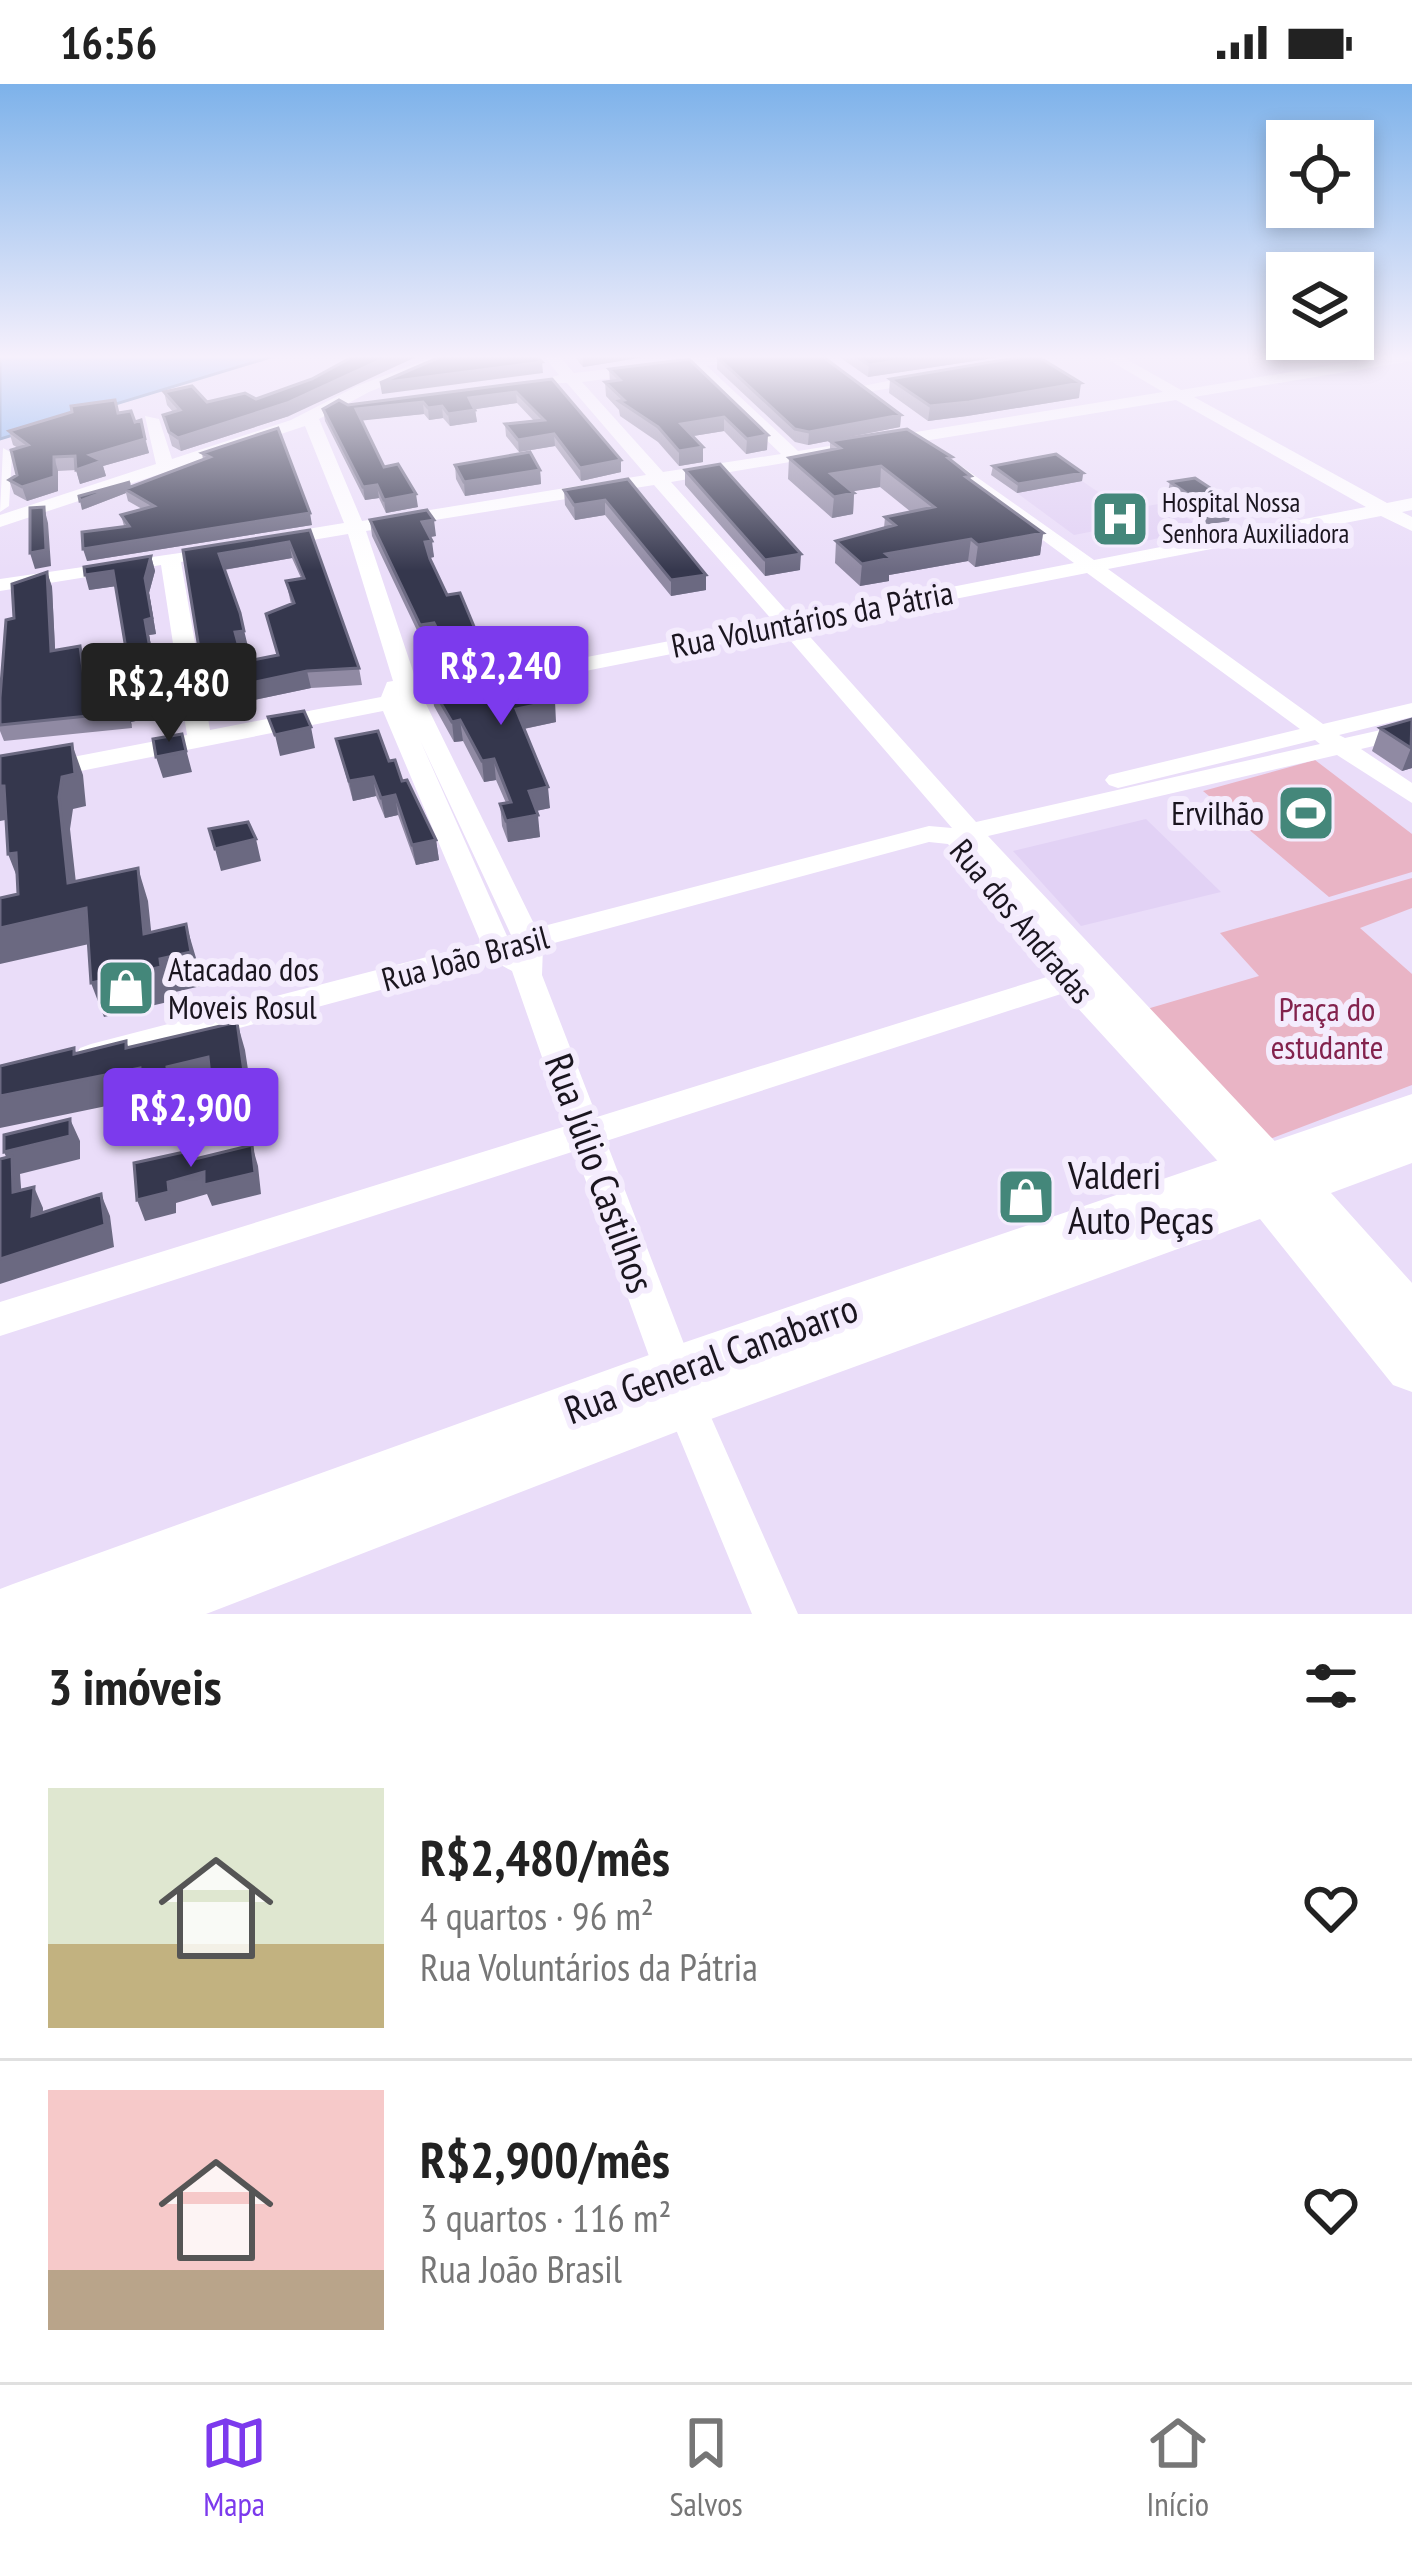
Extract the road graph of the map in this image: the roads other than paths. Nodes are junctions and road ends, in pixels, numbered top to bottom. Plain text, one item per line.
1 (154, 427) edge
2 (281, 427) edge
3 (314, 427) edge
4 (604, 427) edge
5 (765, 427) edge
6 (990, 427) edge
7 (1229, 427) edge
8 (924, 437) junction
9 (3, 453) edge
10 (796, 457) junction
11 (166, 467) junction
12 (648, 478) junction
13 (1412, 495) edge
14 (1367, 505) junction
15 (1412, 505) edge
16 (0, 506) edge
17 (0, 521) edge
18 (1412, 525) edge
19 (347, 529) junction
20 (1412, 535) edge
21 (170, 559) junction
22 (1094, 565) junction
23 (0, 585) edge
24 (772, 620) junction
25 (402, 695) junction
26 (1412, 710) edge
27 (1412, 730) edge
28 (199, 735) junction
29 (1328, 742) junction
30 (0, 768) edge
31 (0, 779) edge
32 (1412, 795) edge
33 (1412, 815) edge
34 (949, 828) junction
35 (518, 955) junction
36 (1083, 976) junction
37 (68, 1062) edge
38 (1412, 1111) edge
39 (584, 1138) junction
40 (1412, 1145) edge
41 (1271, 1178) junction
42 (0, 1319) edge
43 (1407, 1342) edge
44 (680, 1387) junction
45 (220, 1558) junction
46 (13, 1614) edge
47 (127, 1614) edge
48 (775, 1614) edge

1 - 11 street
2 - 11 street
3 - 19 street, Rua Júlio Castilhos
4 - 12 street, Rua dos Andradas
5 - 10 street
6 - 8 street
7 - 14 street
8 - 10 street
8 - 22 street
9 - 16 street
10 - 12 street
11 - 17 street
12 - 19 street
12 - 24 street, Rua dos Andradas
13 - 14 street, Rua Voluntários da Pátria
14 - 15 street, Rua Voluntários da Pátria
14 - 18 street
14 - 20 street
14 - 22 street, Rua Voluntários da Pátria
19 - 21 street
19 - 25 street, Rua Júlio Castilhos
21 - 23 street
21 - 28 street
22 - 24 street, Rua Voluntários da Pátria
22 - 29 street
24 - 25 street, Rua Voluntários da Pátria
24 - 34 street, Rua dos Andradas
25 - 28 street, Rua Voluntários da Pátria
25 - 35 street, Rua Júlio Castilhos
26 - 29 street, Rua João Brasil
27 - 29 street, Rua João Brasil
28 - 30 street, Rua Voluntários da Pátria
28 - 31 street, Rua Voluntários da Pátria
29 - 32 street
29 - 33 street
29 - 34 street, Rua João Brasil
34 - 35 street, Rua João Brasil
34 - 36 street, Rua dos Andradas
35 - 37 street, Rua João Brasil
35 - 39 street, Rua Júlio Castilhos
36 - 39 street
36 - 41 street, Rua dos Andradas
38 - 41 main road, Rua General Canabarro
39 - 42 street
39 - 44 street, Rua Júlio Castilhos
40 - 41 main road, Rua General Canabarro
41 - 43 main road, Rua dos Andradas
41 - 44 main road, Rua General Canabarro
44 - 45 main road, Rua General Canabarro
44 - 48 street, Rua Júlio Castilhos
45 - 46 main road, Rua General Canabarro
45 - 47 main road, Rua General Canabarro

